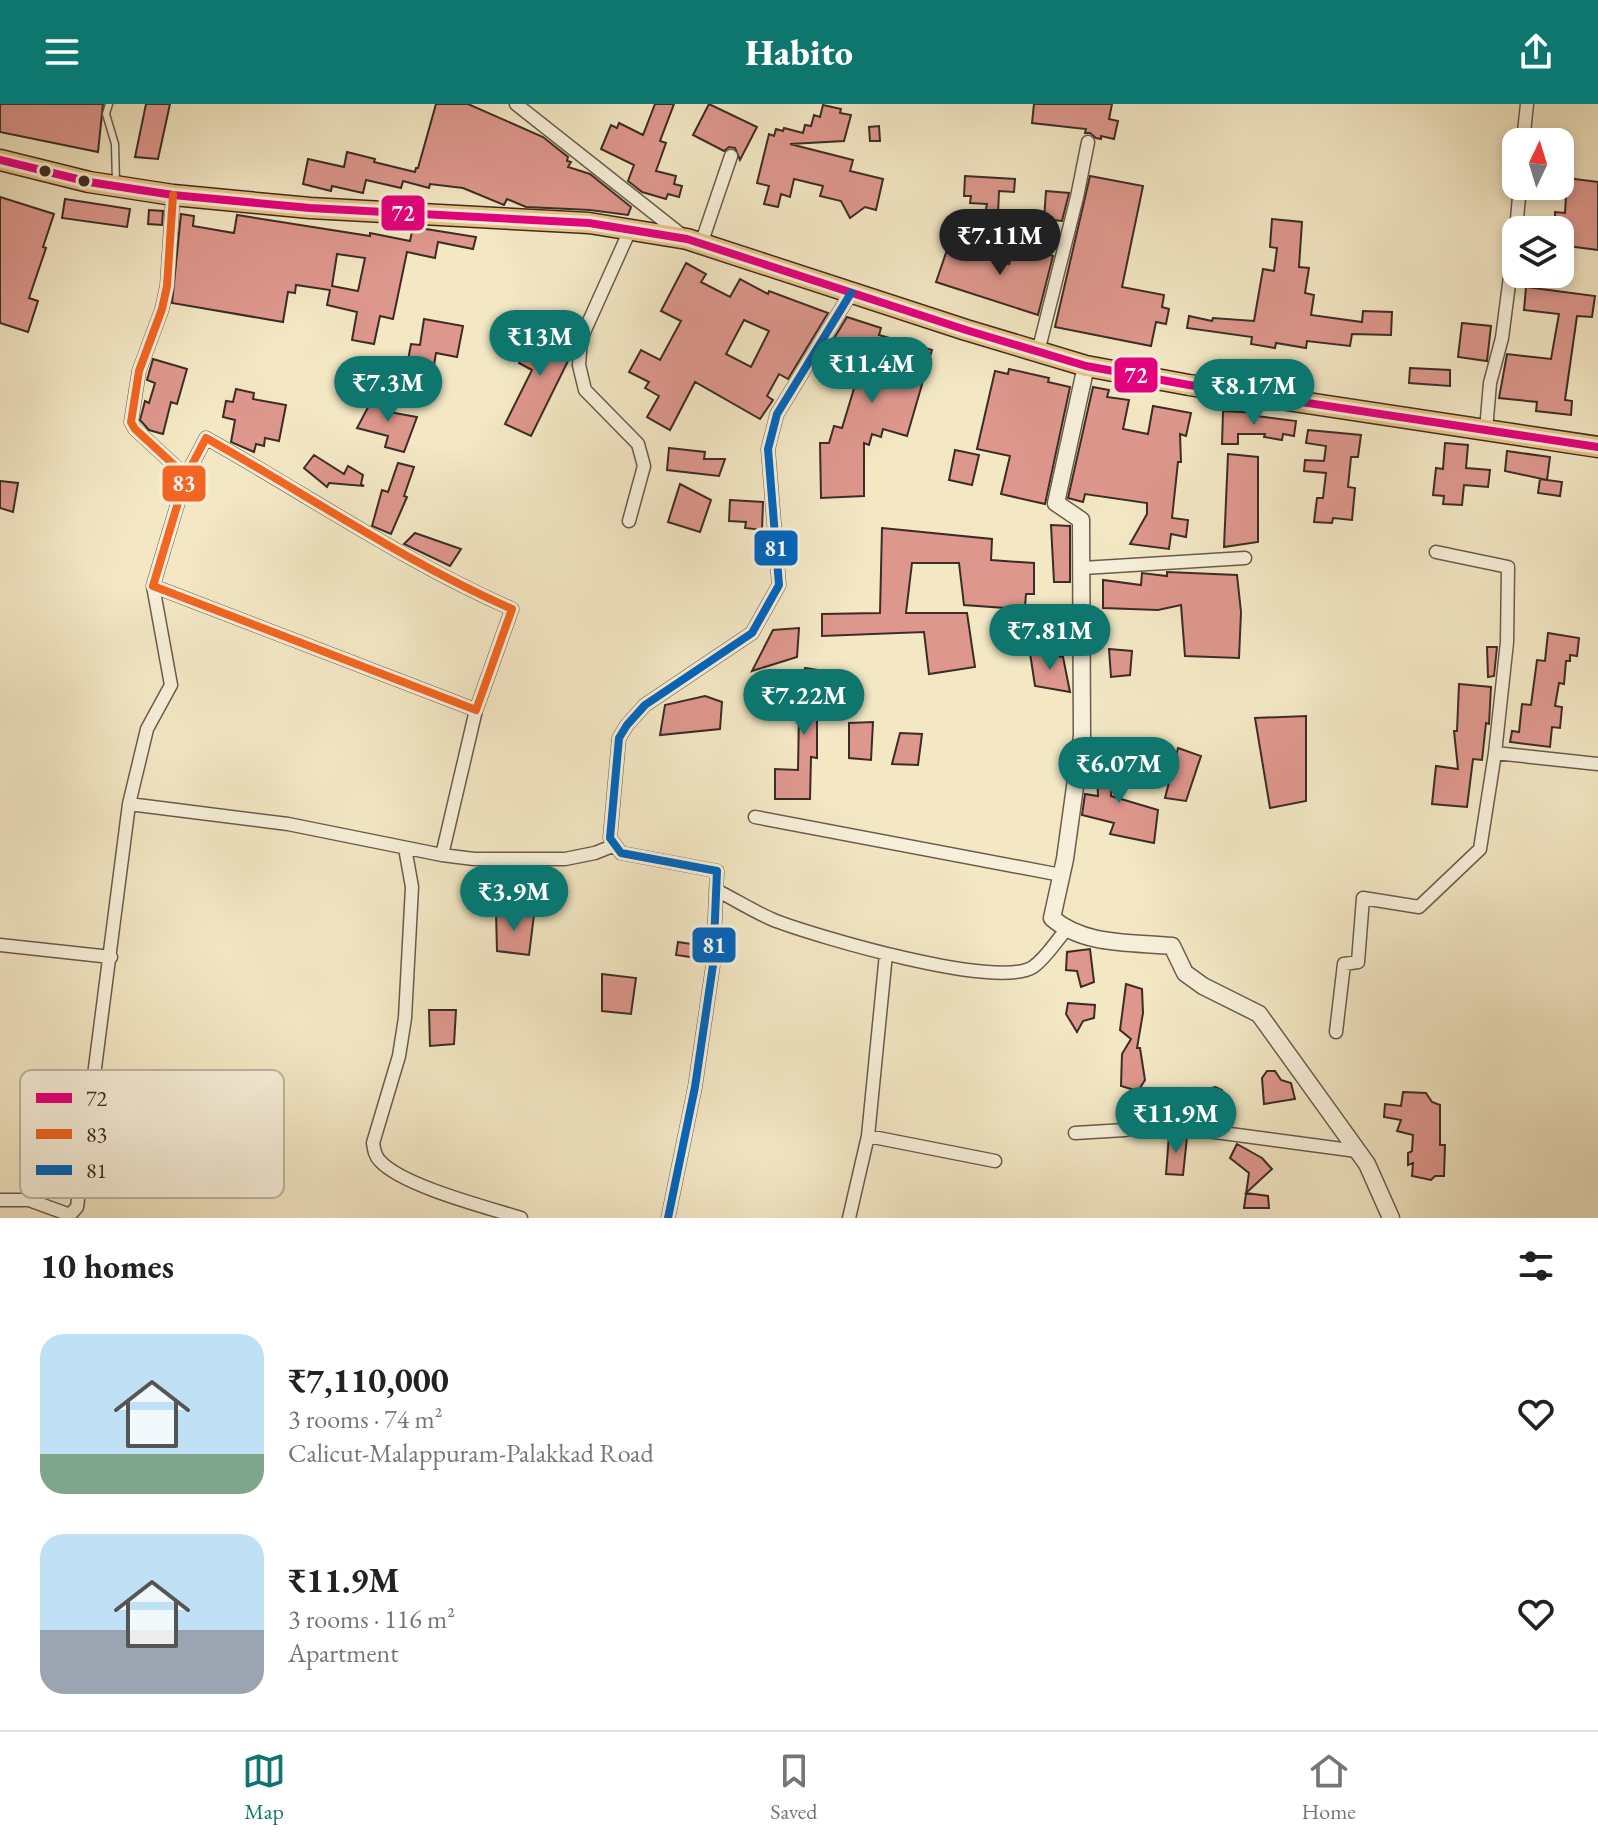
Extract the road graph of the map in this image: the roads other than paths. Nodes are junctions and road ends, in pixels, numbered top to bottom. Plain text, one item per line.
1 (109, 104) edge
2 (516, 104) edge
3 (1527, 104) edge
4 (1524, 128) edge
5 (1088, 142) dead end
6 (731, 156) dead end
7 (0, 160) edge
8 (116, 186) junction
9 (173, 195) junction
10 (630, 230) junction
11 (694, 242) junction
12 (1508, 288) edge
13 (851, 293) junction
14 (1038, 352) junction
15 (1086, 366) junction
16 (1486, 430) junction
17 (1598, 447) edge
18 (186, 476) junction
19 (629, 521) dead end
20 (1436, 552) dead end
21 (1245, 558) dead end
22 (1083, 568) junction
23 (153, 586) junction
24 (476, 710) junction
25 (1495, 753) junction
26 (1598, 764) edge
27 (129, 804) junction
28 (755, 817) dead end
29 (615, 845) junction
30 (405, 848) junction
31 (442, 855) junction
32 (1061, 875) junction
33 (716, 890) junction
34 (1066, 930) junction
35 (0, 945) edge
36 (886, 954) junction
37 (111, 957) junction
38 (1336, 1032) dead end
39 (93, 1070) edge
40 (1075, 1133) dead end
41 (868, 1136) junction
42 (1357, 1151) junction
43 (995, 1161) dead end
44 (0, 1200) edge
45 (76, 1212) edge
46 (519, 1218) edge
47 (668, 1218) edge
48 (849, 1218) edge
49 (1391, 1218) edge

1 - 8 lane
2 - 11 street
3 - 4 street
5 - 14 street
6 - 11 street
7 - 8 highway
8 - 9 highway
9 - 10 highway
9 - 18 street
10 - 11 highway
10 - 19 street
11 - 13 highway
12 - 16 street
13 - 14 highway
13 - 29 street
14 - 15 highway
15 - 16 highway
15 - 22 street
16 - 17 highway
18 - 23 street
18 - 24 street
20 - 25 street
21 - 22 street
22 - 32 street
23 - 24 street
23 - 27 street
24 - 31 street
25 - 26 street
25 - 38 street
27 - 30 street
27 - 37 street
28 - 32 street
29 - 31 street
29 - 33 street
30 - 31 street
30 - 46 street
32 - 34 street
33 - 36 street
33 - 47 street
34 - 36 street
34 - 42 street
35 - 37 street
36 - 41 street
37 - 39 street
40 - 42 street
41 - 43 street
41 - 48 street
42 - 49 street
44 - 45 street

